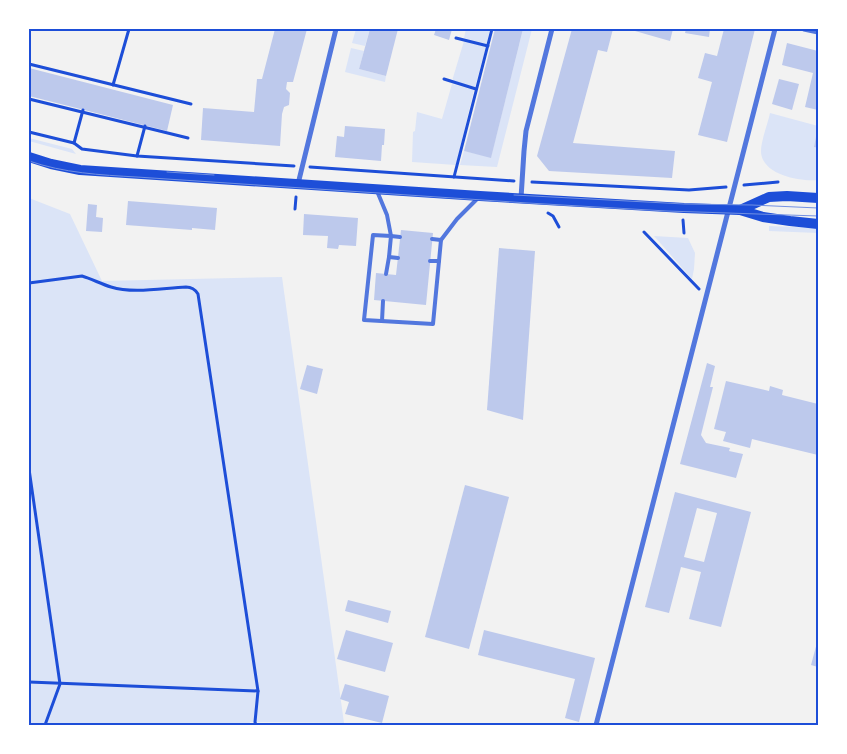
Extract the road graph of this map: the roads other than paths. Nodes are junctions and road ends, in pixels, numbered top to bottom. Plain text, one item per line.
1 (336, 29) edge
2 (552, 29) edge
3 (776, 29) edge
4 (804, 29) edge
5 (818, 32) edge
6 (29, 157) edge
7 (298, 184) junction
8 (376, 189) junction
9 (480, 196) junction
10 (521, 198) junction
11 (818, 198) edge
12 (734, 209) junction
13 (818, 224) edge
14 (390, 236) junction
15 (400, 237) dead end
16 (432, 239) dead end
17 (441, 240) junction
18 (389, 257) junction
19 (398, 258) dead end
20 (430, 261) dead end
21 (439, 262) junction
22 (386, 274) dead end
23 (383, 301) dead end
24 (382, 321) junction
25 (596, 725) edge

1 - 7 street
2 - 10 street
3 - 12 street
4 - 5 street
6 - 7 main road
7 - 8 main road
8 - 9 main road
8 - 14 lane
9 - 10 main road
9 - 17 lane
10 - 12 main road
11 - 12 main road
12 - 13 main road
12 - 25 street
14 - 15 lane
14 - 18 lane
14 - 24 lane
16 - 17 lane
17 - 21 lane
18 - 19 lane
18 - 22 lane
20 - 21 lane
21 - 24 lane
23 - 24 lane

